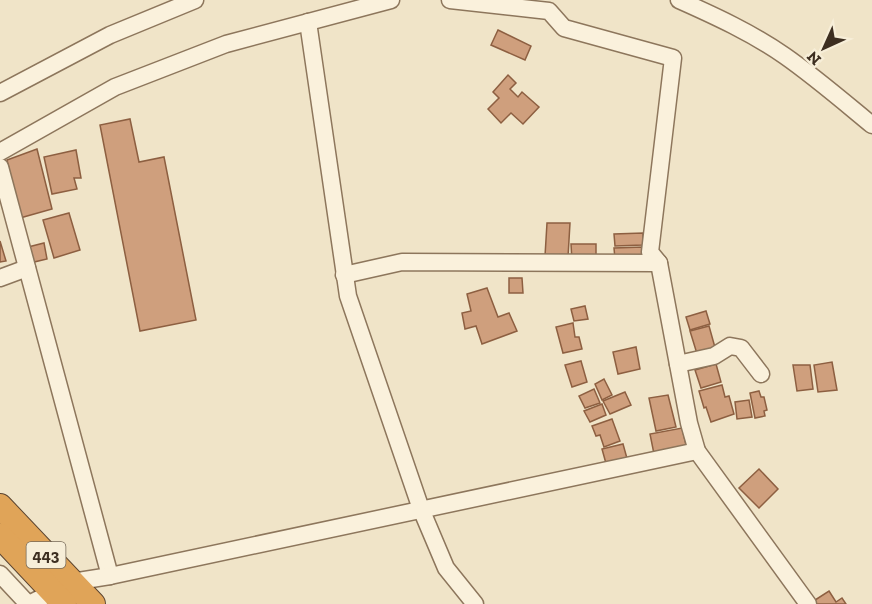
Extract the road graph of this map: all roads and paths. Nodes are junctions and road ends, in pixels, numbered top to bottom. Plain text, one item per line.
1 (195, 0) edge
2 (391, 0) edge
3 (450, 0) edge
4 (679, 0) edge
5 (308, 22) junction
6 (4, 92) edge
7 (872, 125) edge
8 (0, 152) edge
9 (0, 167) edge
10 (659, 263) junction
11 (27, 268) junction
12 (344, 275) junction
13 (0, 278) edge
14 (678, 364) junction
15 (761, 374) dead end
16 (698, 451) junction
17 (0, 506) edge
18 (421, 509) junction
19 (0, 536) edge
20 (0, 574) edge
21 (110, 576) junction
22 (63, 592) edge
23 (29, 604) edge
24 (93, 604) edge
25 (475, 604) edge
26 (808, 604) edge

1 - 6 street
2 - 5 street
3 - 10 street
4 - 7 street
5 - 8 street
5 - 12 street
9 - 11 street
10 - 12 street
10 - 14 street
11 - 13 street
11 - 21 street
12 - 18 street
14 - 15 street
14 - 16 street
16 - 18 street
16 - 26 street
17 - 22 highway, 443
18 - 21 street
18 - 25 street
19 - 22 highway, 443
20 - 23 street
21 - 22 street
22 - 23 street
22 - 24 highway, 443

